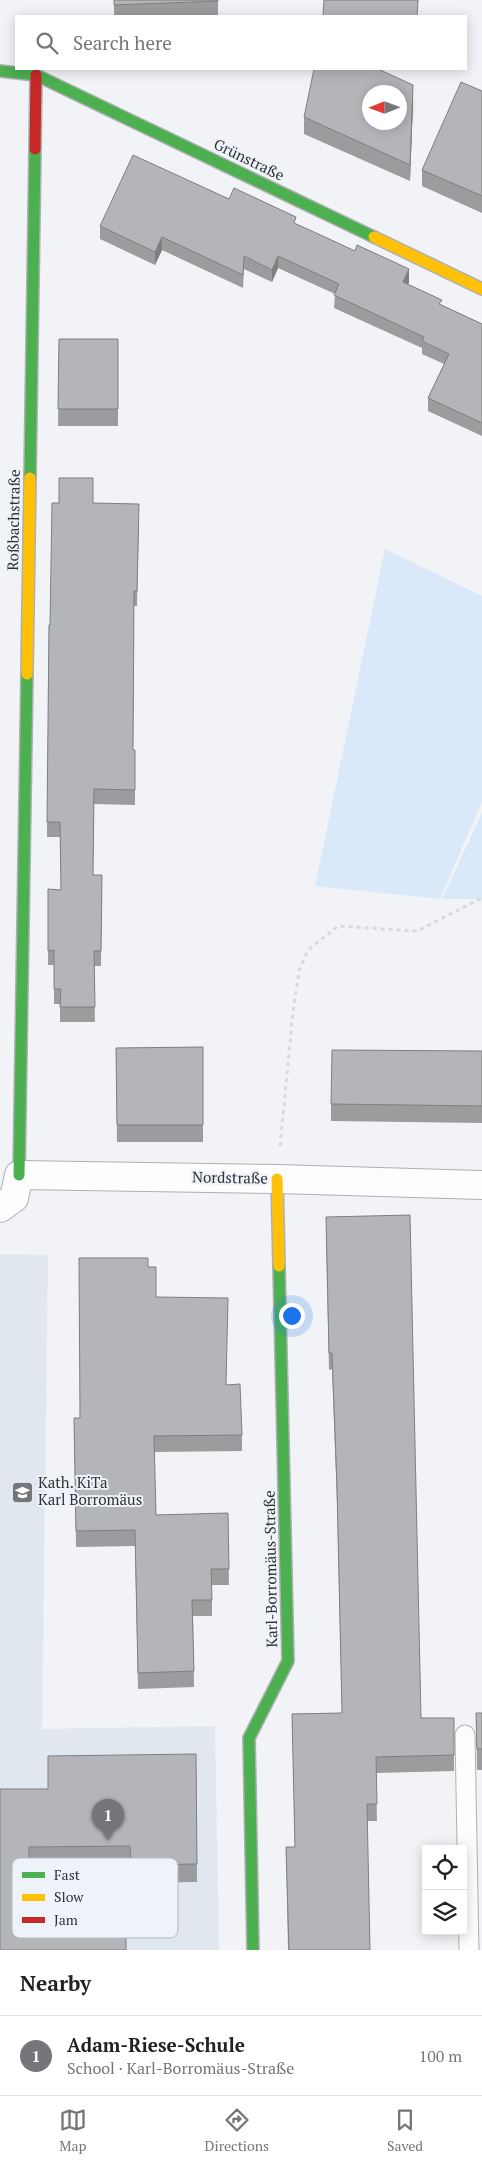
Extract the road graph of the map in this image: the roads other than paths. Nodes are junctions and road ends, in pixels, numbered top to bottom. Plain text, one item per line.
1 (0, 71) edge
2 (36, 75) junction
3 (482, 289) edge
4 (19, 1175) junction
5 (277, 1179) junction
6 (482, 1185) edge
7 (0, 1208) edge
8 (465, 1735) dead end
9 (253, 1950) edge
10 (469, 1950) edge

1 - 2 street, Grünstraße
2 - 3 street, Grünstraße
2 - 4 street, Roßbachstraße
4 - 5 street, Nordstraße
4 - 7 street
5 - 6 street, Nordstraße
5 - 9 street, Karl-Borromäus-Straße
8 - 10 lane

